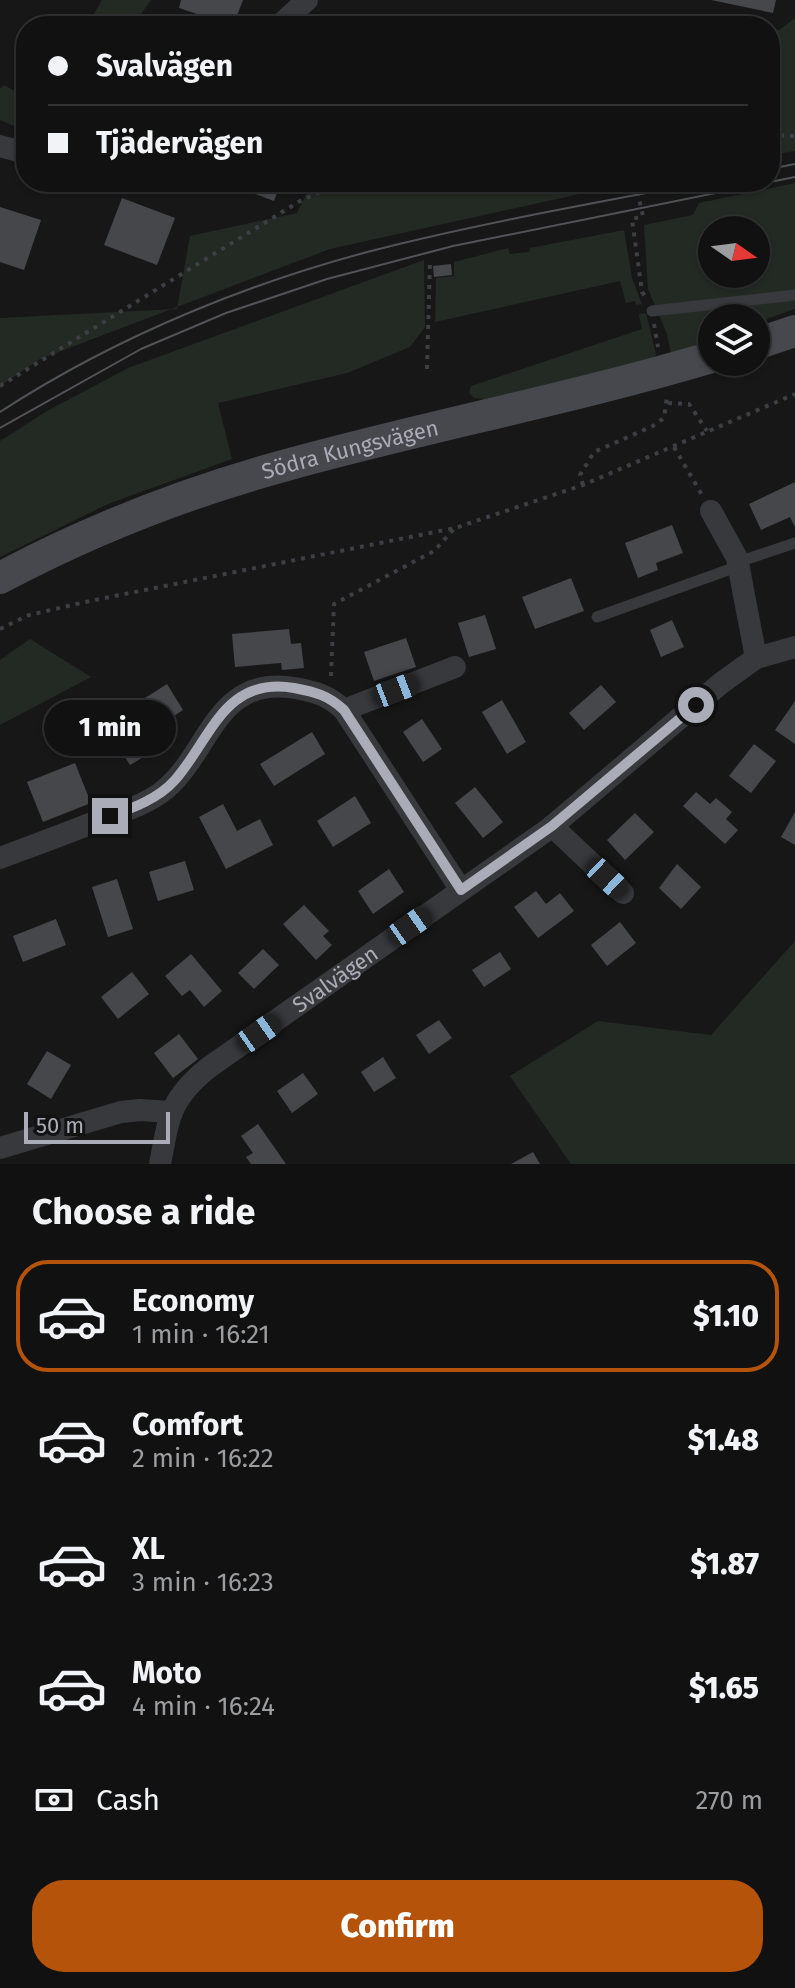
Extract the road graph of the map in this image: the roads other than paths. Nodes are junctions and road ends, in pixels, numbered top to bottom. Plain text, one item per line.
1 (307, 0) edge
2 (290, 16) edge
3 (795, 295) edge
4 (652, 311) road end
5 (795, 331) edge
6 (770, 339) edge
7 (698, 361) edge
8 (711, 511) road end
9 (795, 543) edge
10 (738, 564) junction
11 (0, 578) edge
12 (597, 617) dead end
13 (795, 647) edge
14 (756, 658) junction
15 (455, 667) dead end
16 (337, 704) junction
17 (552, 826) junction
18 (0, 858) edge
19 (461, 890) junction
20 (623, 893) dead end
21 (170, 1112) junction
22 (0, 1148) edge
23 (160, 1164) edge

1 - 2 street
3 - 4 lane
5 - 6 main road
7 - 11 main road, Södra Kungsvägen
8 - 10 street
9 - 10 lane
10 - 12 lane
10 - 14 street
13 - 14 street
14 - 17 street, Svalvägen
15 - 16 street
16 - 18 street
16 - 19 street
17 - 19 street, Svalvägen
17 - 20 street
19 - 21 street, Svalvägen
21 - 22 street
21 - 23 street, Svalvägen

